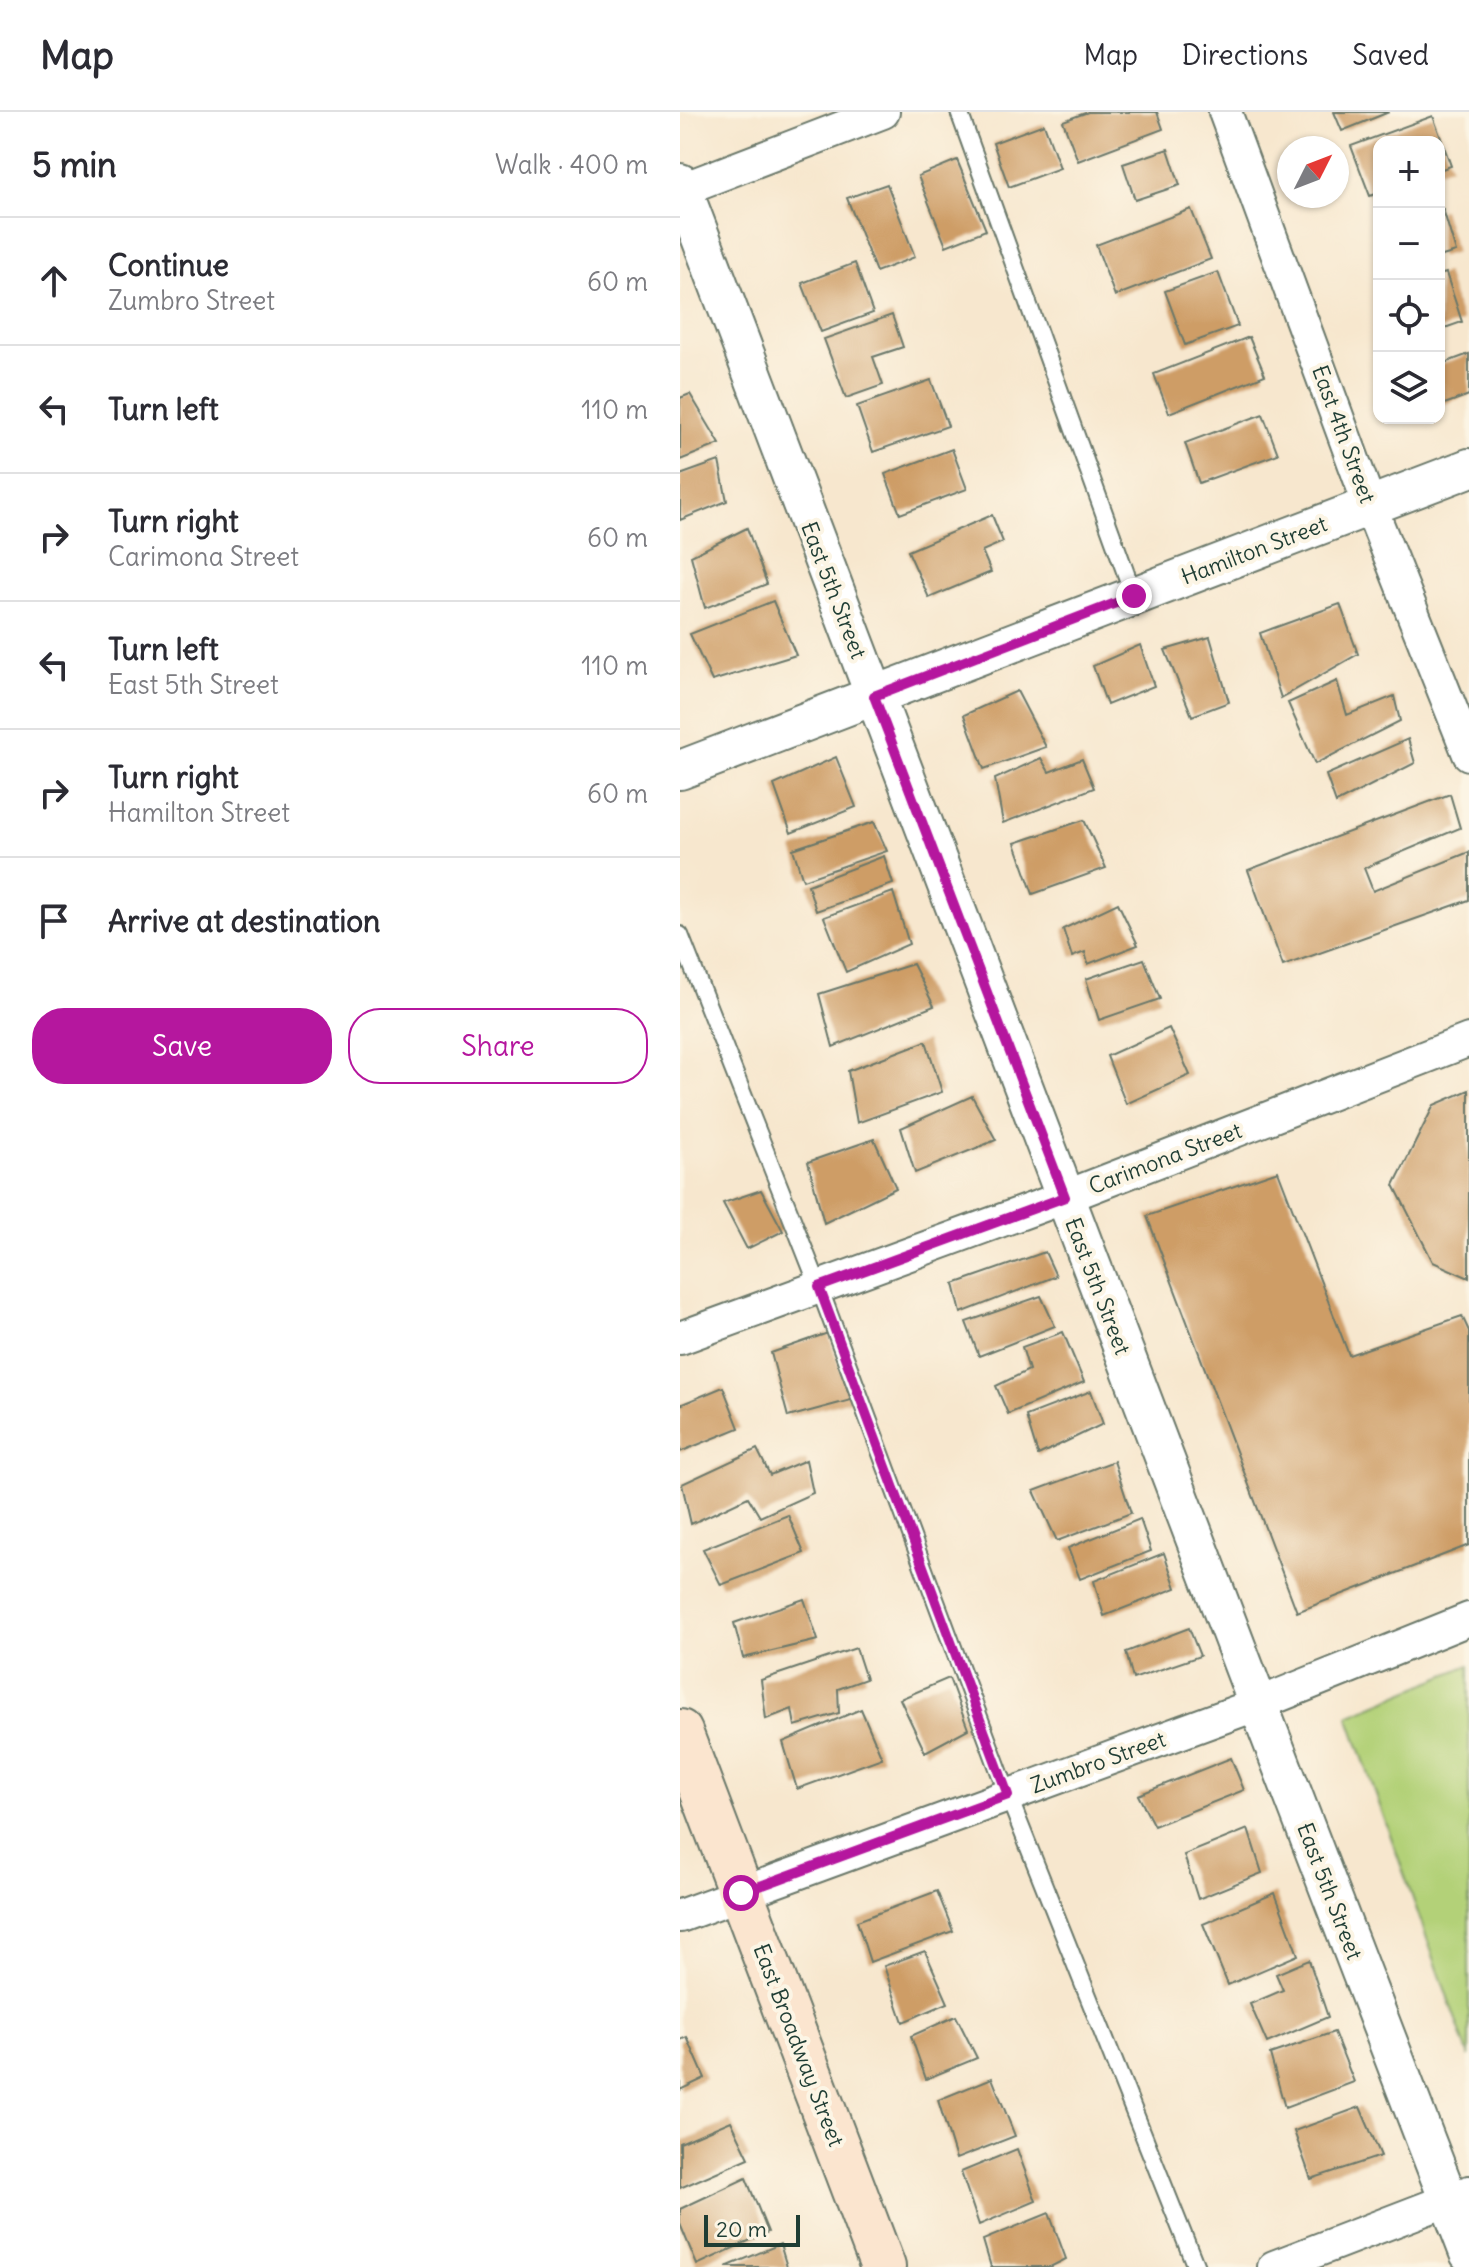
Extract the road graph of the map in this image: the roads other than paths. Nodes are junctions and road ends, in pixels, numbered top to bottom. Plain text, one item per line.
1 (883, 112) edge
2 (959, 112) edge
3 (1225, 112) edge
4 (681, 187) edge
5 (1469, 468) edge
6 (1370, 506) junction
7 (1134, 596) junction
8 (874, 696) junction
9 (1469, 754) edge
10 (680, 770) edge
11 (680, 935) edge
12 (1469, 1040) edge
13 (1065, 1197) junction
14 (819, 1287) junction
15 (680, 1338) edge
16 (1469, 1619) edge
17 (1258, 1704) junction
18 (680, 1732) edge
19 (1008, 1795) junction
20 (741, 1893) junction
21 (680, 1916) edge
22 (1459, 2196) edge
23 (1469, 2253) edge
24 (883, 2267) edge
25 (1196, 2267) edge
26 (1274, 2267) edge

1 - 4 street
2 - 7 lane
3 - 6 street, East 4th Street
4 - 8 street, East 5th Street
5 - 6 street, Hamilton Street
6 - 7 street, Hamilton Street
6 - 9 street, East 4th Street
7 - 8 street, Hamilton Street
8 - 10 street, Hamilton Street
8 - 13 street, East 5th Street
11 - 14 lane
12 - 13 street, Carimona Street
13 - 14 street, Carimona Street
13 - 17 street, East 5th Street
14 - 15 street, Carimona Street
14 - 19 lane
16 - 17 street, Zumbro Street
17 - 19 street, Zumbro Street
17 - 22 street, East 5th Street
18 - 20 main road, East Broadway Street
19 - 20 street, Zumbro Street
19 - 25 lane
20 - 21 street, Zumbro Street
20 - 24 main road, East Broadway Street
22 - 23 street, East 5th Street
22 - 26 street

